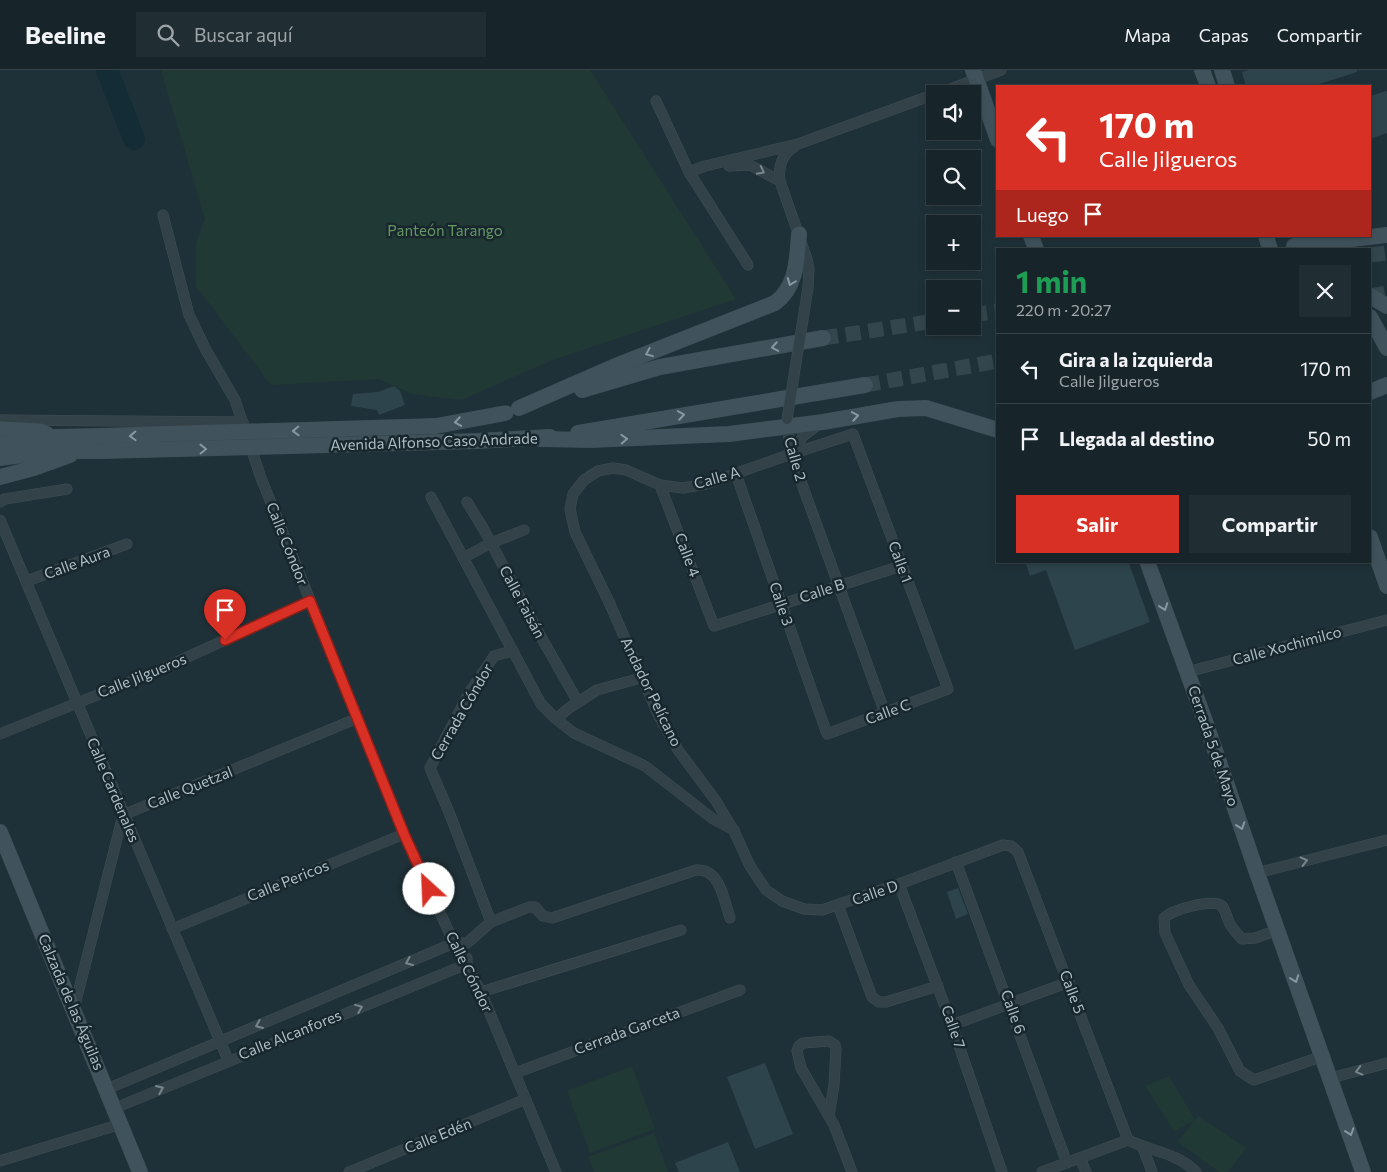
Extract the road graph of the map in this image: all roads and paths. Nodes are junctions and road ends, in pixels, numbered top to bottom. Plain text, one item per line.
1 (1001, 70) edge
2 (1202, 70) edge
3 (1222, 70) edge
4 (975, 75) edge
5 (954, 85) edge
6 (1208, 85) edge
7 (1227, 85) edge
8 (926, 98) edge
9 (656, 101) dead end
10 (996, 134) edge
11 (798, 144) junction
12 (705, 166) junction
13 (689, 172) junction
14 (780, 181) junction
15 (164, 214) dead end
16 (799, 234) junction
17 (1375, 240) edge
18 (1291, 244) edge
19 (748, 265) dead end
20 (1371, 297) edge
21 (1387, 306) edge
22 (1371, 319) edge
23 (823, 338) tunnel mouth
24 (1387, 348) edge
25 (1387, 385) edge
26 (865, 386) tunnel mouth
27 (1371, 392) edge
28 (512, 411) junction
29 (0, 420) edge
30 (242, 422) junction
31 (787, 422) junction
32 (823, 422) junction
33 (0, 429) edge
34 (996, 429) edge
35 (853, 434) joint
36 (54, 437) junction
37 (540, 439) junction
38 (101, 444) junction
39 (0, 445) edge
40 (81, 452) junction
41 (791, 454) junction
42 (0, 458) edge
43 (736, 474) junction
44 (0, 476) edge
45 (660, 485) junction
46 (66, 490) dead end
47 (431, 497) dead end
48 (0, 502) edge
49 (467, 502) dead end
50 (570, 509) joint
51 (0, 520) edge
52 (524, 530) dead end
53 (1371, 540) edge
54 (491, 543) junction
55 (128, 544) dead end
56 (463, 558) junction
57 (1148, 563) edge
58 (901, 566) junction
59 (27, 581) junction
60 (840, 585) junction
61 (1387, 586) edge
62 (310, 601) junction
63 (781, 604) junction
64 (1387, 620) edge
65 (714, 626) joint
66 (512, 651) junction
67 (1187, 672) junction
68 (641, 678) junction
69 (948, 689) joint
70 (76, 702) junction
71 (578, 702) junction
72 (885, 713) junction
73 (358, 718) junction
74 (556, 719) junction
75 (0, 734) edge
76 (828, 734) joint
77 (124, 815) junction
78 (734, 831) junction
79 (0, 832) edge
80 (404, 834) junction
81 (1387, 840) edge
82 (1011, 846) joint
83 (956, 862) junction
84 (750, 866) joint
85 (1257, 873) junction
86 (899, 884) junction
87 (838, 905) junction
88 (730, 918) dead end
89 (491, 922) junction
90 (172, 929) junction
91 (680, 930) dead end
92 (1278, 930) junction
93 (454, 943) junction
94 (467, 943) junction
95 (466, 964) junction
96 (1069, 982) junction
97 (938, 986) junction
98 (740, 990) dead end
99 (481, 992) junction
100 (1010, 1004) junction
101 (74, 1009) junction
102 (952, 1025) junction
103 (220, 1041) junction
104 (1323, 1056) junction
105 (228, 1060) junction
106 (1387, 1063) edge
107 (515, 1073) junction
108 (1331, 1078) junction
109 (107, 1089) junction
110 (526, 1099) junction
111 (114, 1108) junction
112 (829, 1115) junction
113 (121, 1124) junction
114 (1128, 1140) junction
115 (1144, 1148) junction
116 (1080, 1158) junction
117 (0, 1161) edge
118 (1067, 1163) junction
119 (140, 1172) edge
120 (349, 1172) edge
121 (556, 1172) edge
122 (852, 1172) edge
123 (1002, 1172) edge
124 (1042, 1172) edge
125 (1086, 1172) edge
126 (1152, 1172) edge
127 (1196, 1172) edge
128 (1364, 1172) edge

1 - 4 street
2 - 6 main road
3 - 7 main road
4 - 5 street
4 - 10 main road
8 - 11 street
9 - 13 street
11 - 12 street
11 - 14 street, Calle 2
12 - 13 street
12 -> 14 street
13 - 19 street
14 - 16 street, Calle 2
15 - 30 street, Calle Cóndor
16 -> 28 main road
16 - 31 street, Calle 2, bridge
17 - 18 main road
20 - 21 main road
22 - 24 main road
23 -> 28 main road, Avenida Alfonso Caso Andrade
25 - 27 main road
37 -> 26 main road, Avenida Alfonso Caso Andrade
28 -> 38 main road, Avenida Alfonso Caso Andrade, bridge
29 - 30 street
30 - 62 street, Calle Cóndor
31 - 32 main road
37 -> 31 main road
31 - 41 street, Calle 2
32 -> 34 main road
32 - 41 street
33 - 36 main road
35 - 41 street, Calle A
35 - 58 street, Calle 1
36 - 38 main road, Avenida Alfonso Caso Andrade
36 - 39 main road, Avenida Alfonso Caso Andrade
38 -> 37 main road, Avenida Alfonso Caso Andrade, bridge
38 - 40 main road, Avenida Alfonso Caso Andrade
40 - 42 main road, Avenida Alfonso Caso Andrade
40 - 44 main road
41 - 43 street, Calle A
41 - 60 street, Calle 2
43 - 45 street, Calle A
43 - 63 street, Calle 3
45 - 50 street, Calle A
45 - 65 street, Calle 4
46 - 48 street
47 - 56 street
49 - 54 street, Calle Faisán
50 - 68 street, Andador Pelícano
51 - 59 street, Calle Cardenales
52 - 54 street
53 - 61 main road
54 - 56 street
54 - 71 street, Calle Faisán
55 - 59 street, Calle Aura
56 - 66 street
57 -> 67 main road, Cerrada 5 de Mayo
58 - 60 street, Calle B
58 - 69 street, Calle 1
59 - 70 street, Calle Cardenales
60 - 63 street, Calle B
60 - 72 street, Calle 2
62 - 70 street, Calle Jilgueros
62 - 73 street, Calle Cóndor
63 - 65 street, Calle B
63 - 76 street, Calle 3
64 - 67 street, Calle Xochimilco
66 - 74 street
66 - 89 street, Cerrada Cóndor
67 -> 85 main road, Cerrada 5 de Mayo
68 - 71 street
68 - 78 street, Andador Pelícano
69 - 72 street, Calle C
70 - 75 street, Calle Jilgueros
70 - 77 street, Calle Cardenales
71 - 74 street
72 - 76 street, Calle C
73 - 77 street, Calle Quetzal
73 - 80 street, Calle Cóndor
74 - 78 street
77 - 90 street, Calle Cardenales
77 - 101 street
78 - 84 street, Andador Pelícano
79 - 101 main road, Calzada de las Águilas
80 - 90 street, Calle Pericos
80 - 93 street, Calle Cóndor
85 -> 81 street
82 - 83 street, Calle D
82 - 96 street, Calle 5
83 - 86 street, Calle D
83 - 100 street, Calle 6
84 - 87 street, Calle D
85 - 92 main road, Cerrada 5 de Mayo
86 - 87 street, Calle D
86 - 97 street, Calle 7
87 - 97 street
88 - 89 street
89 - 94 street
90 - 103 street, Calle Cardenales
91 - 99 street
92 -> 104 main road, Cerrada 5 de Mayo
92 - 104 street
93 - 94 street
93 - 95 street, Calle Cóndor
93 -> 103 street, Calle Alcanfores
94 - 95 street
95 - 99 street, Calle Cóndor
105 -> 95 street, Calle Alcanfores
96 - 100 street
96 - 114 street, Calle 5
97 - 102 street, Calle 7
98 - 107 street, Cerrada Garceta
99 - 107 street, Calle Cóndor
100 - 102 street
100 - 118 street, Calle 6
101 - 109 main road, Calzada de las Águilas
102 - 123 street, Calle 7
103 - 105 street, Calle Cardenales
103 - 109 street, Calle Alcanfores
104 - 108 main road, Cerrada 5 de Mayo
111 -> 105 street, Calle Alcanfores
106 -> 108 street
107 - 110 street, Calle Cóndor
108 -> 128 main road, Cerrada 5 de Mayo
109 - 111 main road, Calzada de las Águilas
110 - 120 street, Calle Edén
110 - 121 street, Calle Cóndor
111 - 113 main road, Calzada de las Águilas
112 - 112 street
112 - 122 street
113 - 117 street
113 - 119 main road, Calzada de las Águilas
114 - 115 street
114 - 116 street
115 - 126 street
115 - 127 street
116 - 118 street
116 - 125 street
118 - 124 street

